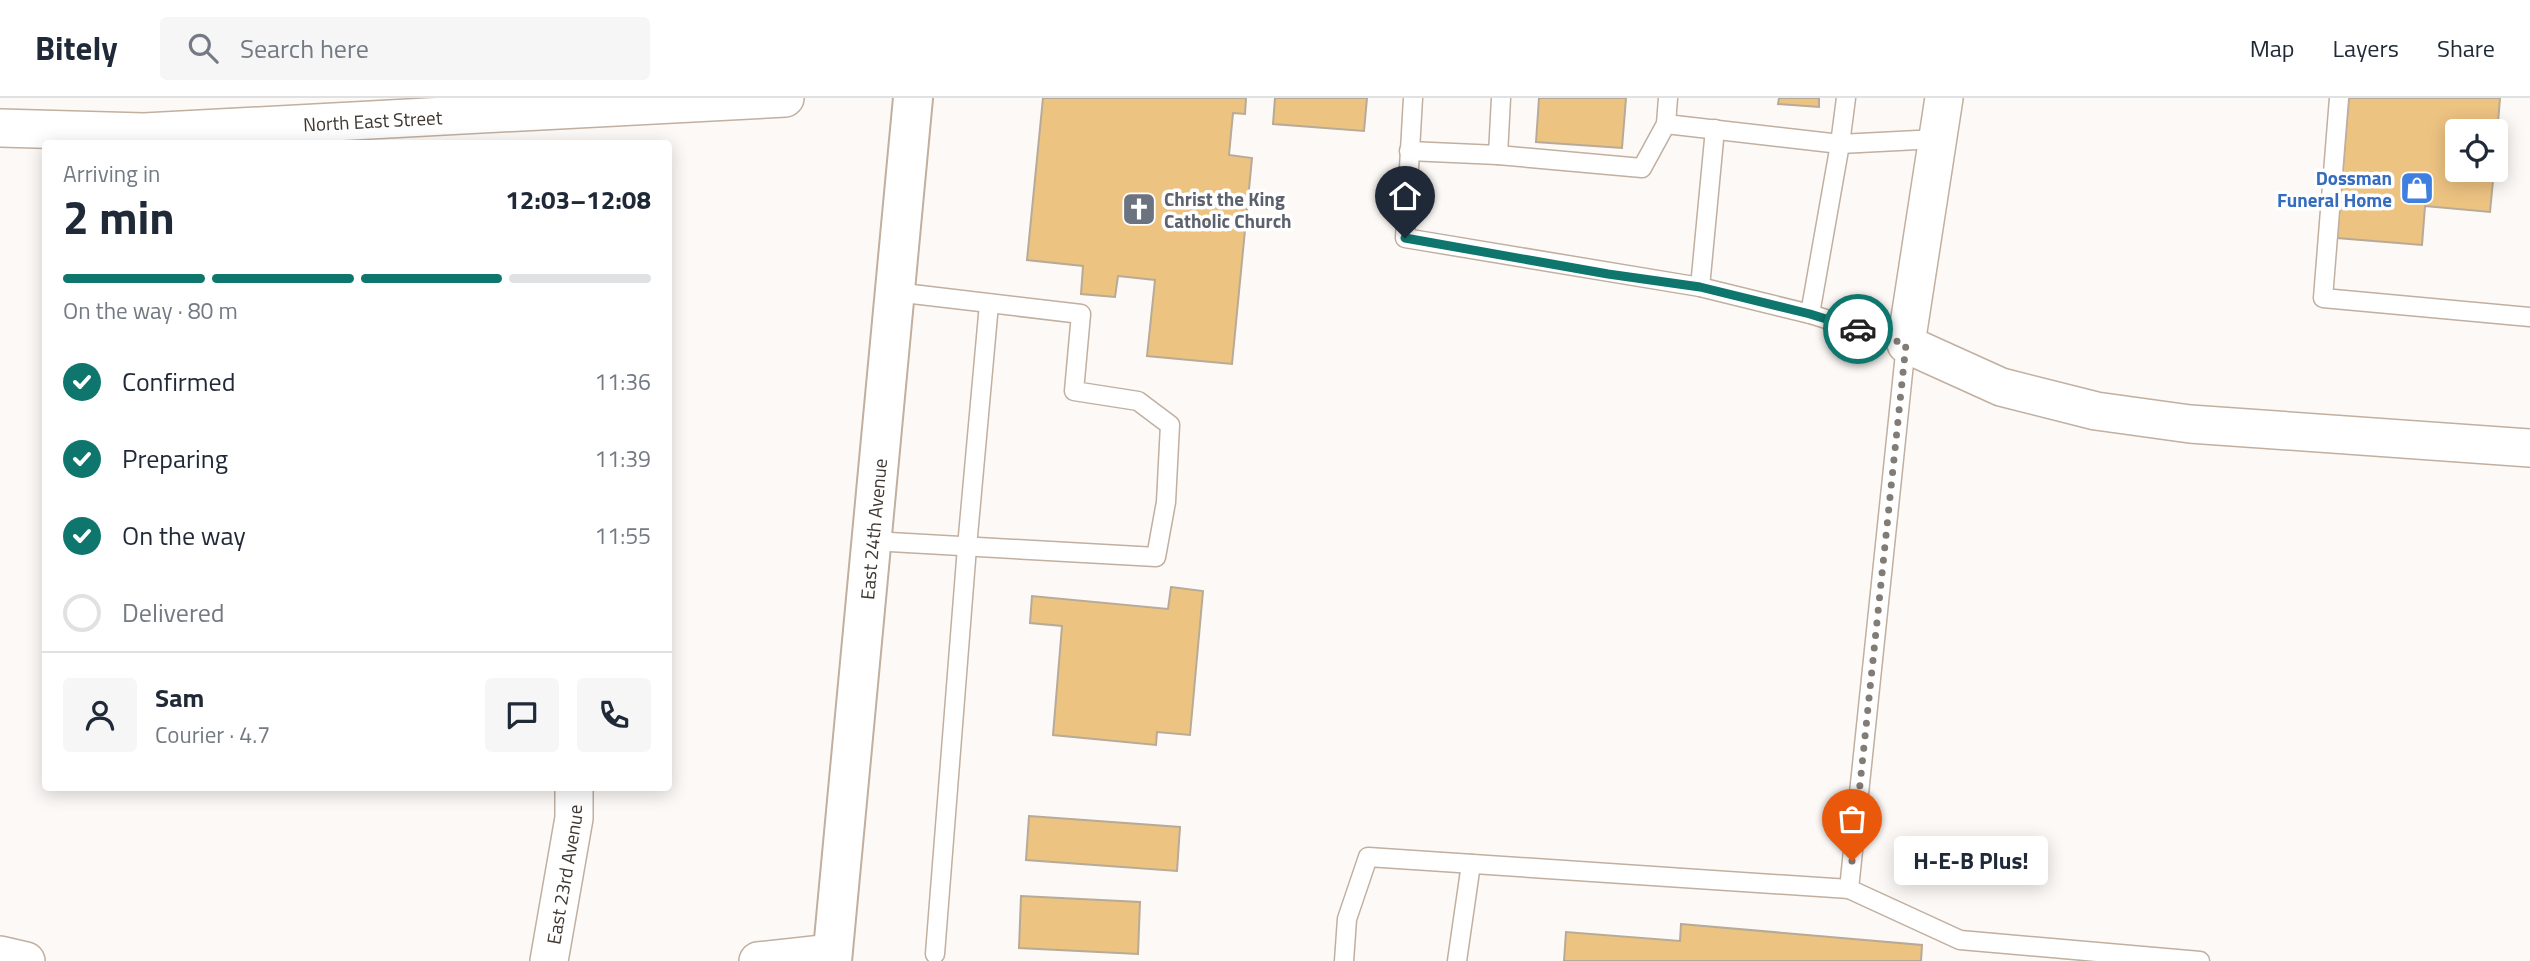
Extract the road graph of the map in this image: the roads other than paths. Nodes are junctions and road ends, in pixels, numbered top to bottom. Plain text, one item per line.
1 (785, 98) edge
2 (913, 98) edge
3 (1413, 98) edge
4 (1501, 98) edge
5 (1668, 98) edge
6 (1846, 98) edge
7 (1944, 98) edge
8 (2339, 98) edge
9 (1666, 124) junction
10 (0, 128) edge
11 (463, 129) edge
12 (1715, 129) junction
13 (1937, 139) junction
14 (1840, 144) junction
15 (1409, 150) junction
16 (1498, 155) junction
17 (1700, 287) junction
18 (895, 292) junction
19 (989, 304) junction
20 (1810, 314) junction
21 (2530, 317) edge
22 (1906, 344) junction
23 (2530, 449) edge
24 (872, 541) junction
25 (967, 547) junction
26 (574, 791) edge
27 (1471, 864) junction
28 (1850, 889) junction
29 (935, 954) dead end
30 (0, 955) edge
31 (832, 957) edge
32 (26, 961) edge
33 (549, 961) edge
34 (758, 961) edge
35 (1344, 961) edge
36 (1457, 961) edge
37 (2200, 961) edge

1 - 11 street, North East Street
2 - 18 street, East 24th Avenue
3 - 15 lane
4 - 16 lane
5 - 9 lane
6 - 14 lane
7 - 13 street
8 - 21 lane
9 - 12 lane
9 - 16 lane
10 - 11 street, North East Street
12 - 14 lane
12 - 17 lane
13 - 14 lane
13 - 22 street
14 - 20 lane
15 - 16 lane
15 - 17 lane
17 - 20 lane
18 - 19 lane
18 - 24 street, East 24th Avenue
19 - 25 lane
19 - 25 lane
20 - 22 lane
22 - 23 street
22 - 28 lane
24 - 25 lane
24 - 31 street, East 24th Avenue
25 - 29 lane
26 - 33 street, East 23rd Avenue
27 - 28 lane
27 - 35 lane
27 - 36 lane
28 - 37 lane
30 - 32 street
31 - 34 street

